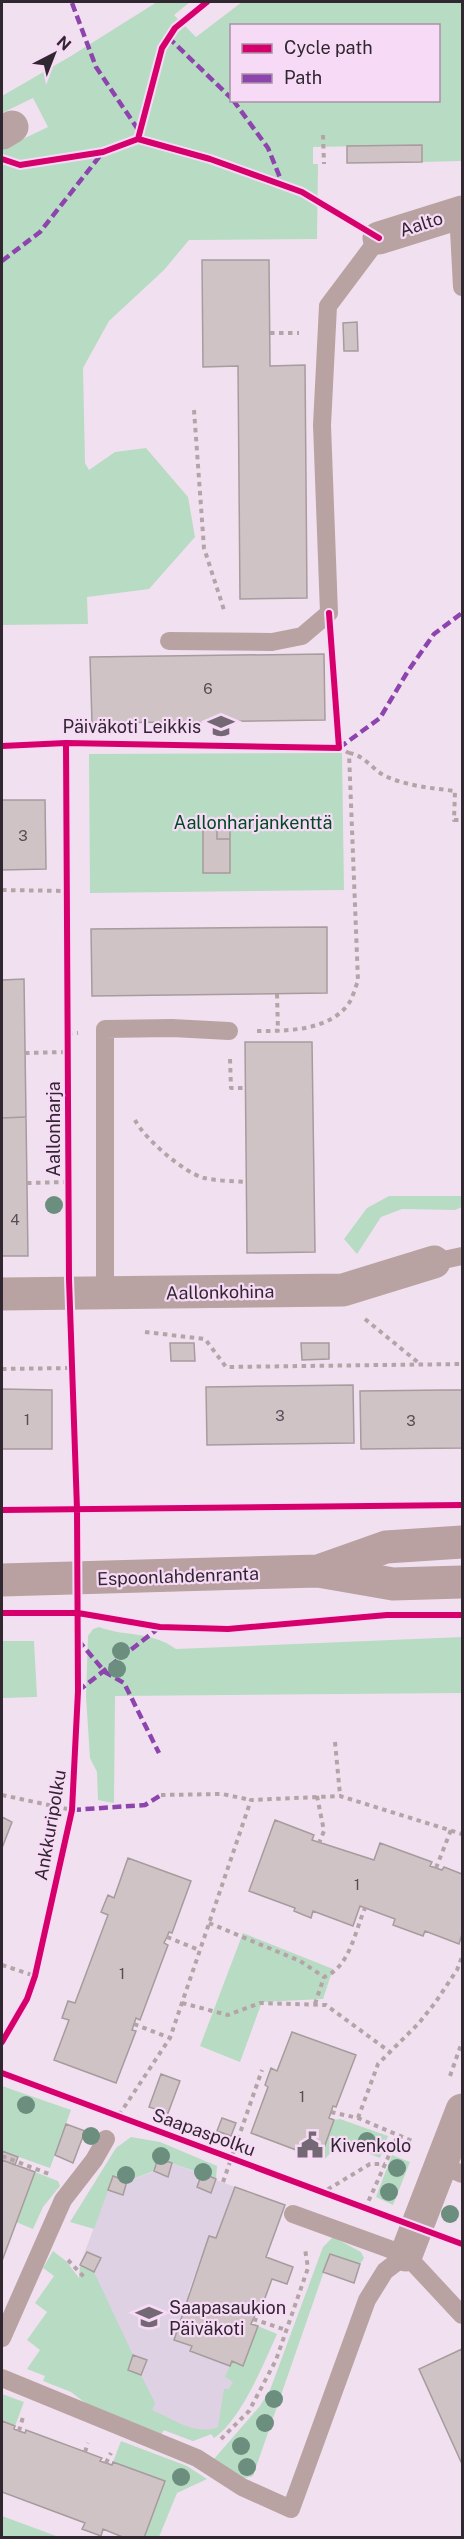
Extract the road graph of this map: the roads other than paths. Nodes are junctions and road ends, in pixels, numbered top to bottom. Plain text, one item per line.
1 (460, 212) edge
2 (379, 238) joint
3 (462, 287) edge
4 (169, 641) dead end
5 (230, 1031) road end
6 (448, 1259) edge
7 (105, 1293) junction
8 (2, 1294) edge
9 (462, 1542) edge
10 (318, 1571) junction
11 (2, 1580) edge
12 (462, 1582) edge
13 (462, 2110) edge
14 (106, 2139) dead end
15 (452, 2170) edge
16 (301, 2217) road end
17 (406, 2234) junction
18 (462, 2315) edge
19 (2, 2338) edge
20 (2, 2378) edge

1 - 2 street, Aalto
1 - 3 lane
2 - 4 lane
5 - 7 lane
6 - 7 street, Aallonkohina
7 - 8 street, Aallonkohina
9 - 10 street, Espoonlahdenranta
10 - 11 street, Espoonlahdenranta
10 - 12 street, Espoonlahdenranta
13 - 15 street
14 - 19 lane
15 - 17 street
16 - 17 lane
17 - 18 lane
17 - 20 lane

